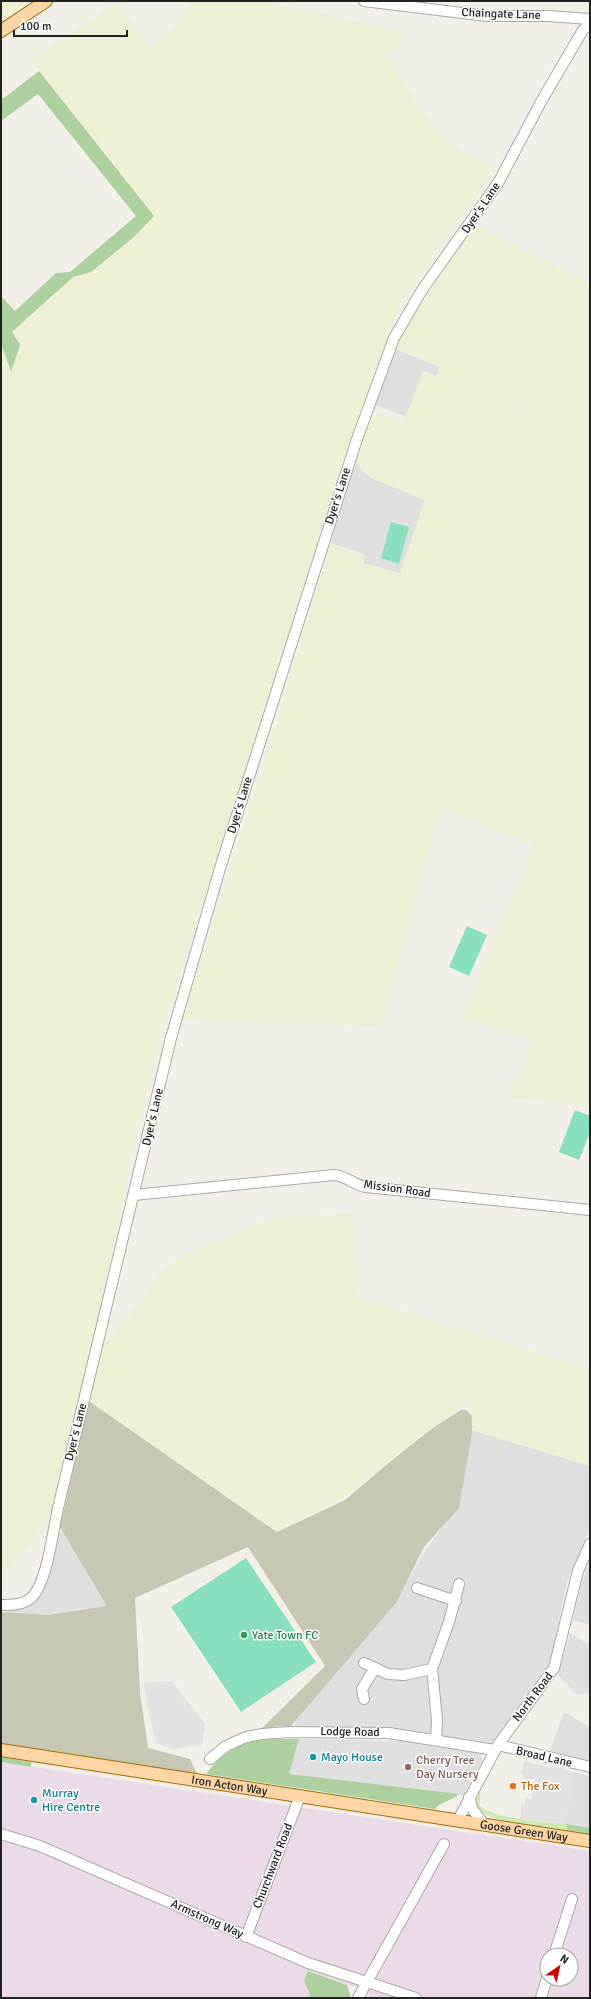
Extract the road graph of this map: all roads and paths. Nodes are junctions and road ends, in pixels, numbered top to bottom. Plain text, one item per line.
1 (46, 1) edge
2 (364, 1) edge
3 (586, 23) edge
4 (1, 31) edge
5 (134, 1195) junction
6 (590, 1210) edge
7 (590, 1544) edge
8 (459, 1584) dead end
9 (417, 1588) dead end
10 (456, 1601) junction
11 (1, 1605) edge
12 (364, 1663) dead end
13 (375, 1668) junction
14 (432, 1669) junction
15 (364, 1699) dead end
16 (436, 1740) junction
17 (497, 1748) junction
18 (1, 1750) edge
19 (210, 1760) dead end
20 (590, 1767) edge
21 (300, 1796) junction
22 (469, 1797) junction
23 (458, 1820) junction
24 (484, 1824) junction
25 (1, 1834) edge
26 (590, 1841) edge
27 (444, 1844) dead end
28 (572, 1899) dead end
29 (246, 1937) junction
30 (557, 1947) edge
31 (367, 1983) junction
32 (544, 1987) edge
33 (358, 1998) edge
34 (416, 1998) edge
35 (541, 1998) edge

1 - 4 main road
2 - 3 street, Chaingate Lane
3 - 5 street, Dyer's Lane
5 - 6 street, Mission Road
5 - 11 street, Dyer's Lane
7 - 17 street, North Road
8 - 10 street
9 - 10 street
10 - 14 street
12 - 13 street
13 - 14 street
13 - 15 street
14 - 16 street
16 - 17 street, Lodge Road
16 - 19 street, Lodge Road
17 - 20 street, Broad Lane
17 - 22 street, North Road
18 - 21 main road, Iron Acton Way
21 - 23 main road, Iron Acton Way
21 - 29 street, Churchward Road
22 - 23 street, North Road
22 - 24 street
23 - 24 main road, Goose Green Way
24 - 26 main road, Goose Green Way
25 - 29 street, Armstrong Way
27 - 31 street
28 - 30 street
29 - 31 street, Armstrong Way
31 - 33 street
31 - 34 street, Armstrong Way
32 - 35 street

